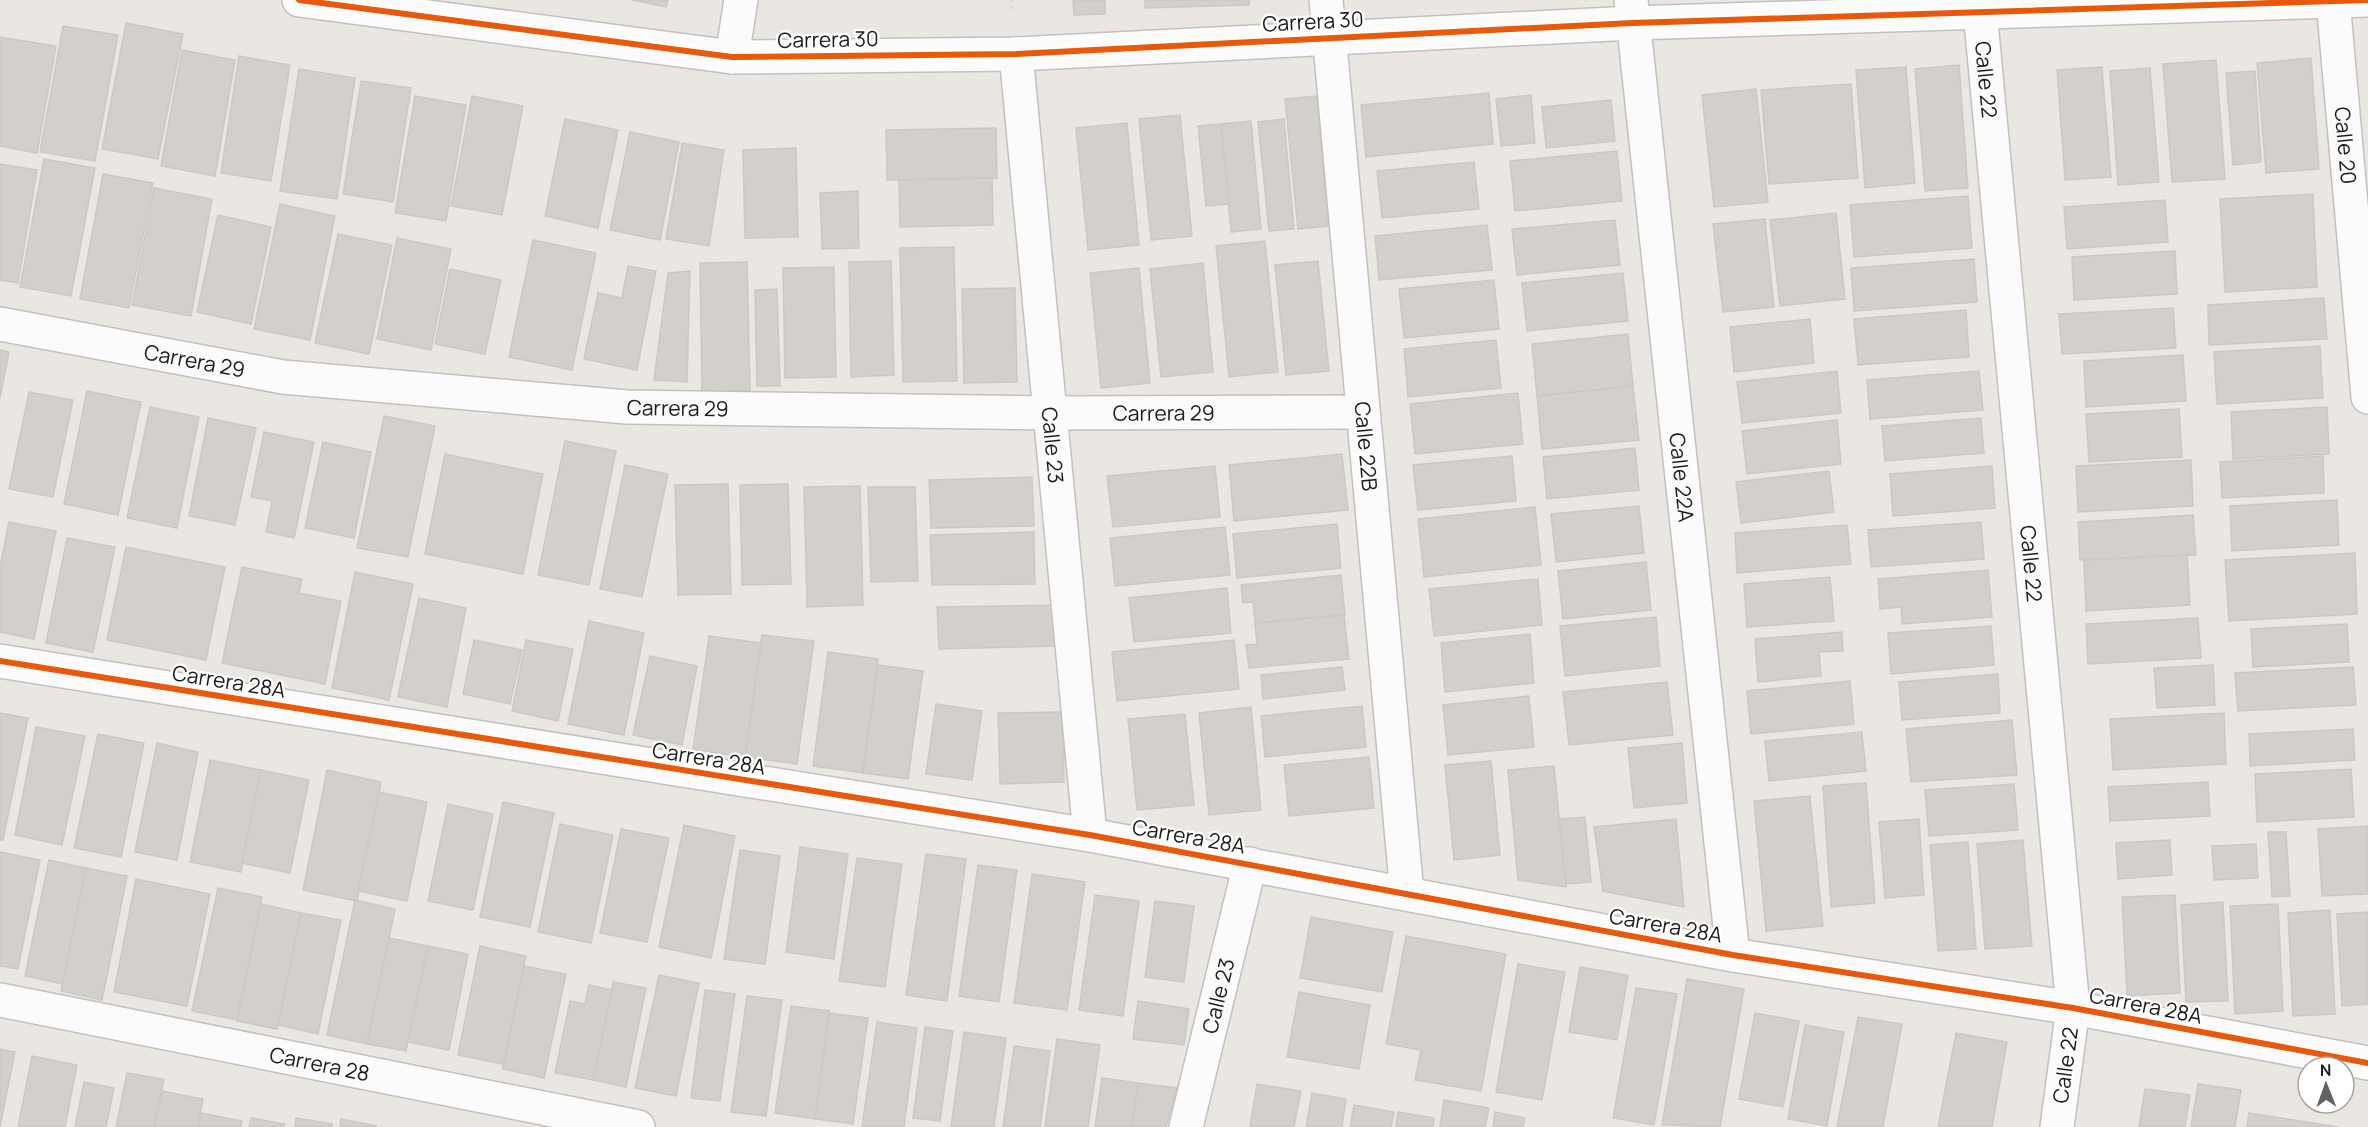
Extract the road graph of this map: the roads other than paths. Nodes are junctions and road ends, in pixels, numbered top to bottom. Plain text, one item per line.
1 (299, 0) edge
2 (741, 0) edge
3 (1326, 0) edge
4 (2368, 0) edge
5 (2334, 1) edge
6 (1980, 6) edge
7 (1631, 12) edge
8 (1330, 37) junction
9 (1016, 54) junction
10 (732, 57) junction
11 (0, 324) edge
12 (2368, 397) edge
13 (1363, 412) junction
14 (1050, 413) junction
15 (0, 661) edge
16 (1090, 835) junction
17 (1250, 864) junction
18 (1407, 894) junction
19 (1733, 955) junction
20 (0, 1000) edge
21 (2073, 1008) junction
22 (2368, 1063) edge
23 (638, 1127) edge
24 (1186, 1127) edge
25 (2057, 1127) edge

1 - 10 street, Carrera 30
2 - 10 street
3 - 8 street, Calle 22B
4 - 5 street, Carrera 30
5 - 6 street, Carrera 30
5 - 12 street, Calle 20
6 - 7 street, Carrera 30
6 - 21 street, Calle 22
7 - 8 street, Carrera 30
7 - 19 street, Calle 22A
8 - 9 street, Carrera 30
8 - 13 street, Calle 22B
9 - 10 street, Carrera 30
9 - 14 street, Calle 23
11 - 14 street, Carrera 29
13 - 14 street, Carrera 29
13 - 18 street, Calle 22B
14 - 16 street, Calle 23
15 - 16 street, Carrera 28A
16 - 17 street, Carrera 28A
17 - 18 street, Carrera 28A
17 - 24 street, Calle 23
18 - 19 street, Carrera 28A
19 - 21 street, Carrera 28A
20 - 23 street, Carrera 28
21 - 22 street, Carrera 28A
21 - 25 street, Calle 22

